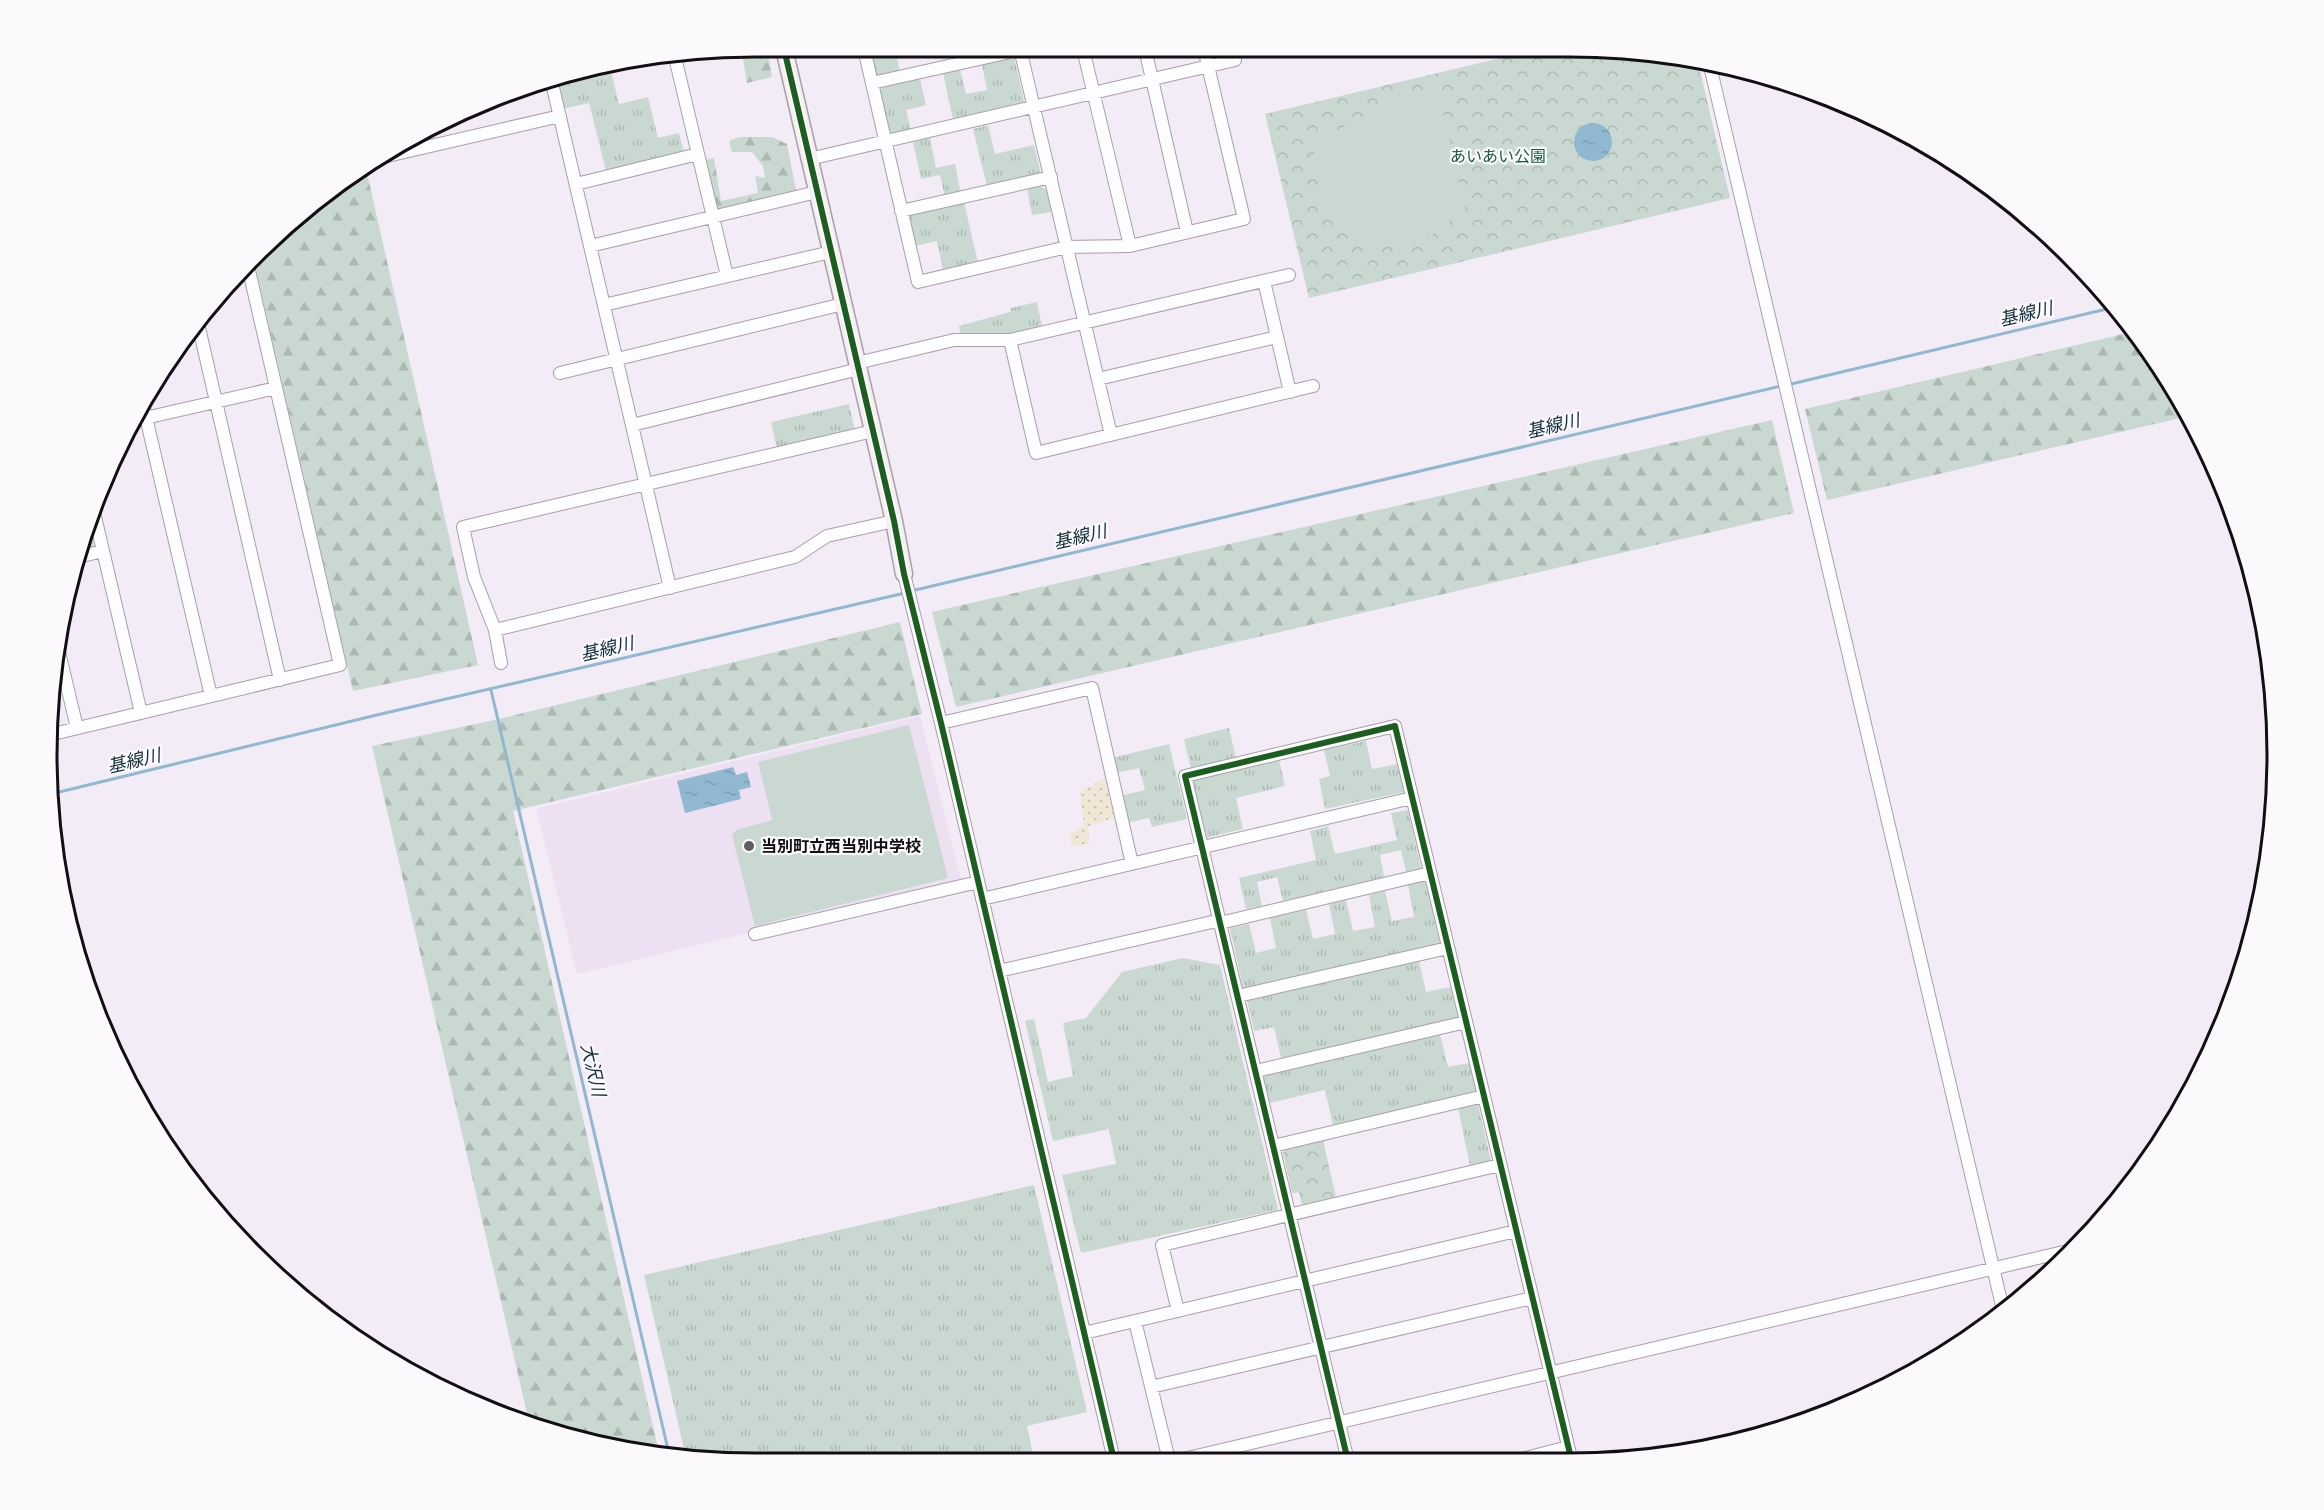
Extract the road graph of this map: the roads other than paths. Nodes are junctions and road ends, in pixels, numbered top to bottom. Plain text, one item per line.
1 (785, 57) edge
2 (866, 57) edge
3 (989, 57) edge
4 (1023, 57) edge
5 (1085, 57) edge
6 (1147, 57) edge
7 (1206, 57) edge
8 (1235, 60) dead end
9 (676, 62) edge
10 (1208, 66) junction
11 (1711, 72) edge
12 (1152, 80) junction
13 (872, 84) junction
14 (553, 87) edge
15 (1094, 93) junction
16 (1034, 107) junction
17 (560, 116) junction
18 (885, 141) junction
19 (404, 152) edge
20 (698, 154) junction
21 (810, 159) junction
22 (1051, 177) junction
23 (576, 184) junction
24 (817, 192) junction
25 (902, 211) junction
26 (713, 217) junction
27 (1187, 232) junction
28 (590, 246) junction
29 (1130, 246) junction
30 (1067, 247) junction
31 (831, 252) junction
32 (250, 273) edge
33 (1289, 275) dead end
34 (727, 276) junction
35 (1264, 281) junction
36 (604, 304) junction
37 (843, 304) junction
38 (1085, 323) junction
39 (200, 332) edge
40 (1277, 337) junction
41 (1010, 340) junction
42 (616, 358) junction
43 (858, 366) junction
44 (560, 373) dead end
45 (1098, 379) junction
46 (1313, 386) dead end
47 (276, 388) junction
48 (1290, 392) junction
49 (216, 402) junction
50 (146, 417) joint
51 (632, 424) junction
52 (873, 431) junction
53 (1112, 435) junction
54 (646, 484) junction
55 (894, 521) junction
56 (97, 524) edge
57 (103, 551) junction
58 (87, 555) edge
59 (904, 574) joint
60 (670, 588) junction
61 (495, 630) junction
62 (501, 663) dead end
63 (63, 667) edge
64 (280, 680) junction
65 (211, 696) junction
66 (141, 713) junction
67 (941, 723) junction
68 (77, 728) junction
69 (57, 733) edge
70 (1412, 798) junction
71 (1202, 848) junction
72 (1132, 864) junction
73 (1430, 873) junction
74 (978, 882) junction
75 (982, 900) junction
76 (1220, 923) junction
77 (755, 934) dead end
78 (1448, 948) junction
79 (999, 971) junction
80 (1238, 996) junction
81 (1466, 1022) junction
82 (1256, 1071) junction
83 (1484, 1096) junction
84 (1273, 1146) junction
85 (1500, 1165) junction
86 (1290, 1216) junction
87 (1516, 1230) junction
88 (2059, 1253) edge
89 (1993, 1268) junction
90 (1305, 1281) junction
91 (1532, 1298) junction
92 (2001, 1303) edge
93 (1178, 1311) junction
94 (1135, 1321) junction
95 (1084, 1333) junction
96 (1321, 1347) junction
97 (1550, 1372) junction
98 (1151, 1387) junction
99 (1339, 1422) junction
100 (1568, 1448) junction
101 (1112, 1453) edge
102 (1167, 1453) edge
103 (1208, 1453) edge
104 (1346, 1453) edge
105 (1546, 1453) edge
106 (1569, 1453) edge

1 - 21 street
2 - 13 street
3 - 13 street
4 - 16 street
5 - 15 street
6 - 12 street
7 - 10 street
8 - 10 street
9 - 20 street
10 - 12 street
10 - 27 street
11 - 89 street
12 - 15 street
12 - 27 street
13 - 18 street
14 - 17 street
15 - 16 street
15 - 29 street
16 - 18 street
16 - 22 street
17 - 19 street
17 - 23 street
18 - 21 street
18 - 25 street
20 - 23 street
20 - 26 street
21 - 24 street
22 - 25 street
22 - 30 street
23 - 28 street
24 - 26 street
24 - 31 street
25 - 30 street
26 - 28 street
26 - 34 street
27 - 29 street
28 - 36 street
29 - 30 street
30 - 38 street
31 - 34 street
31 - 37 street
32 - 47 street
33 - 35 street
34 - 36 street
35 - 38 street
35 - 40 street
36 - 42 street
37 - 42 street
37 - 43 street
38 - 41 street
38 - 45 street
39 - 49 street
40 - 45 street
40 - 48 street
41 - 43 street
41 - 53 street
42 - 44 street
42 - 51 street
43 - 51 street
43 - 52 street
45 - 53 street
46 - 48 street
47 - 49 street
47 - 64 street
48 - 53 street
49 - 50 street
49 - 64 street
50 - 65 street
51 - 54 street
52 - 54 street
52 - 55 street
54 - 60 street
54 - 61 street
55 - 59 street
55 - 60 street
56 - 57 street
57 - 58 street
57 - 66 street
59 - 67 street
60 - 61 street
61 - 62 street
63 - 68 street
64 - 65 street
65 - 66 street
66 - 68 street
67 - 72 street
67 - 74 street
68 - 69 street
70 - 71 street
70 - 71 street
70 - 73 street
71 - 72 street
71 - 76 street
72 - 75 street
73 - 76 street
73 - 78 street
74 - 75 street
74 - 77 street
75 - 79 street
76 - 79 street
76 - 80 street
78 - 80 street
78 - 81 street
79 - 95 street
80 - 82 street
81 - 82 street
81 - 83 street
82 - 84 street
83 - 84 street
83 - 85 street
84 - 86 street
85 - 86 street
85 - 87 street
86 - 90 street
86 - 93 street
87 - 90 street
87 - 91 street
88 - 89 street
89 - 92 street
89 - 97 street
90 - 93 street
90 - 96 street
91 - 96 street
91 - 97 street
93 - 94 street
94 - 95 street
94 - 98 street
95 - 101 street
96 - 98 street
96 - 99 street
97 - 99 street
97 - 100 street
98 - 102 street
99 - 103 street
99 - 104 street
100 - 105 street
100 - 106 street

